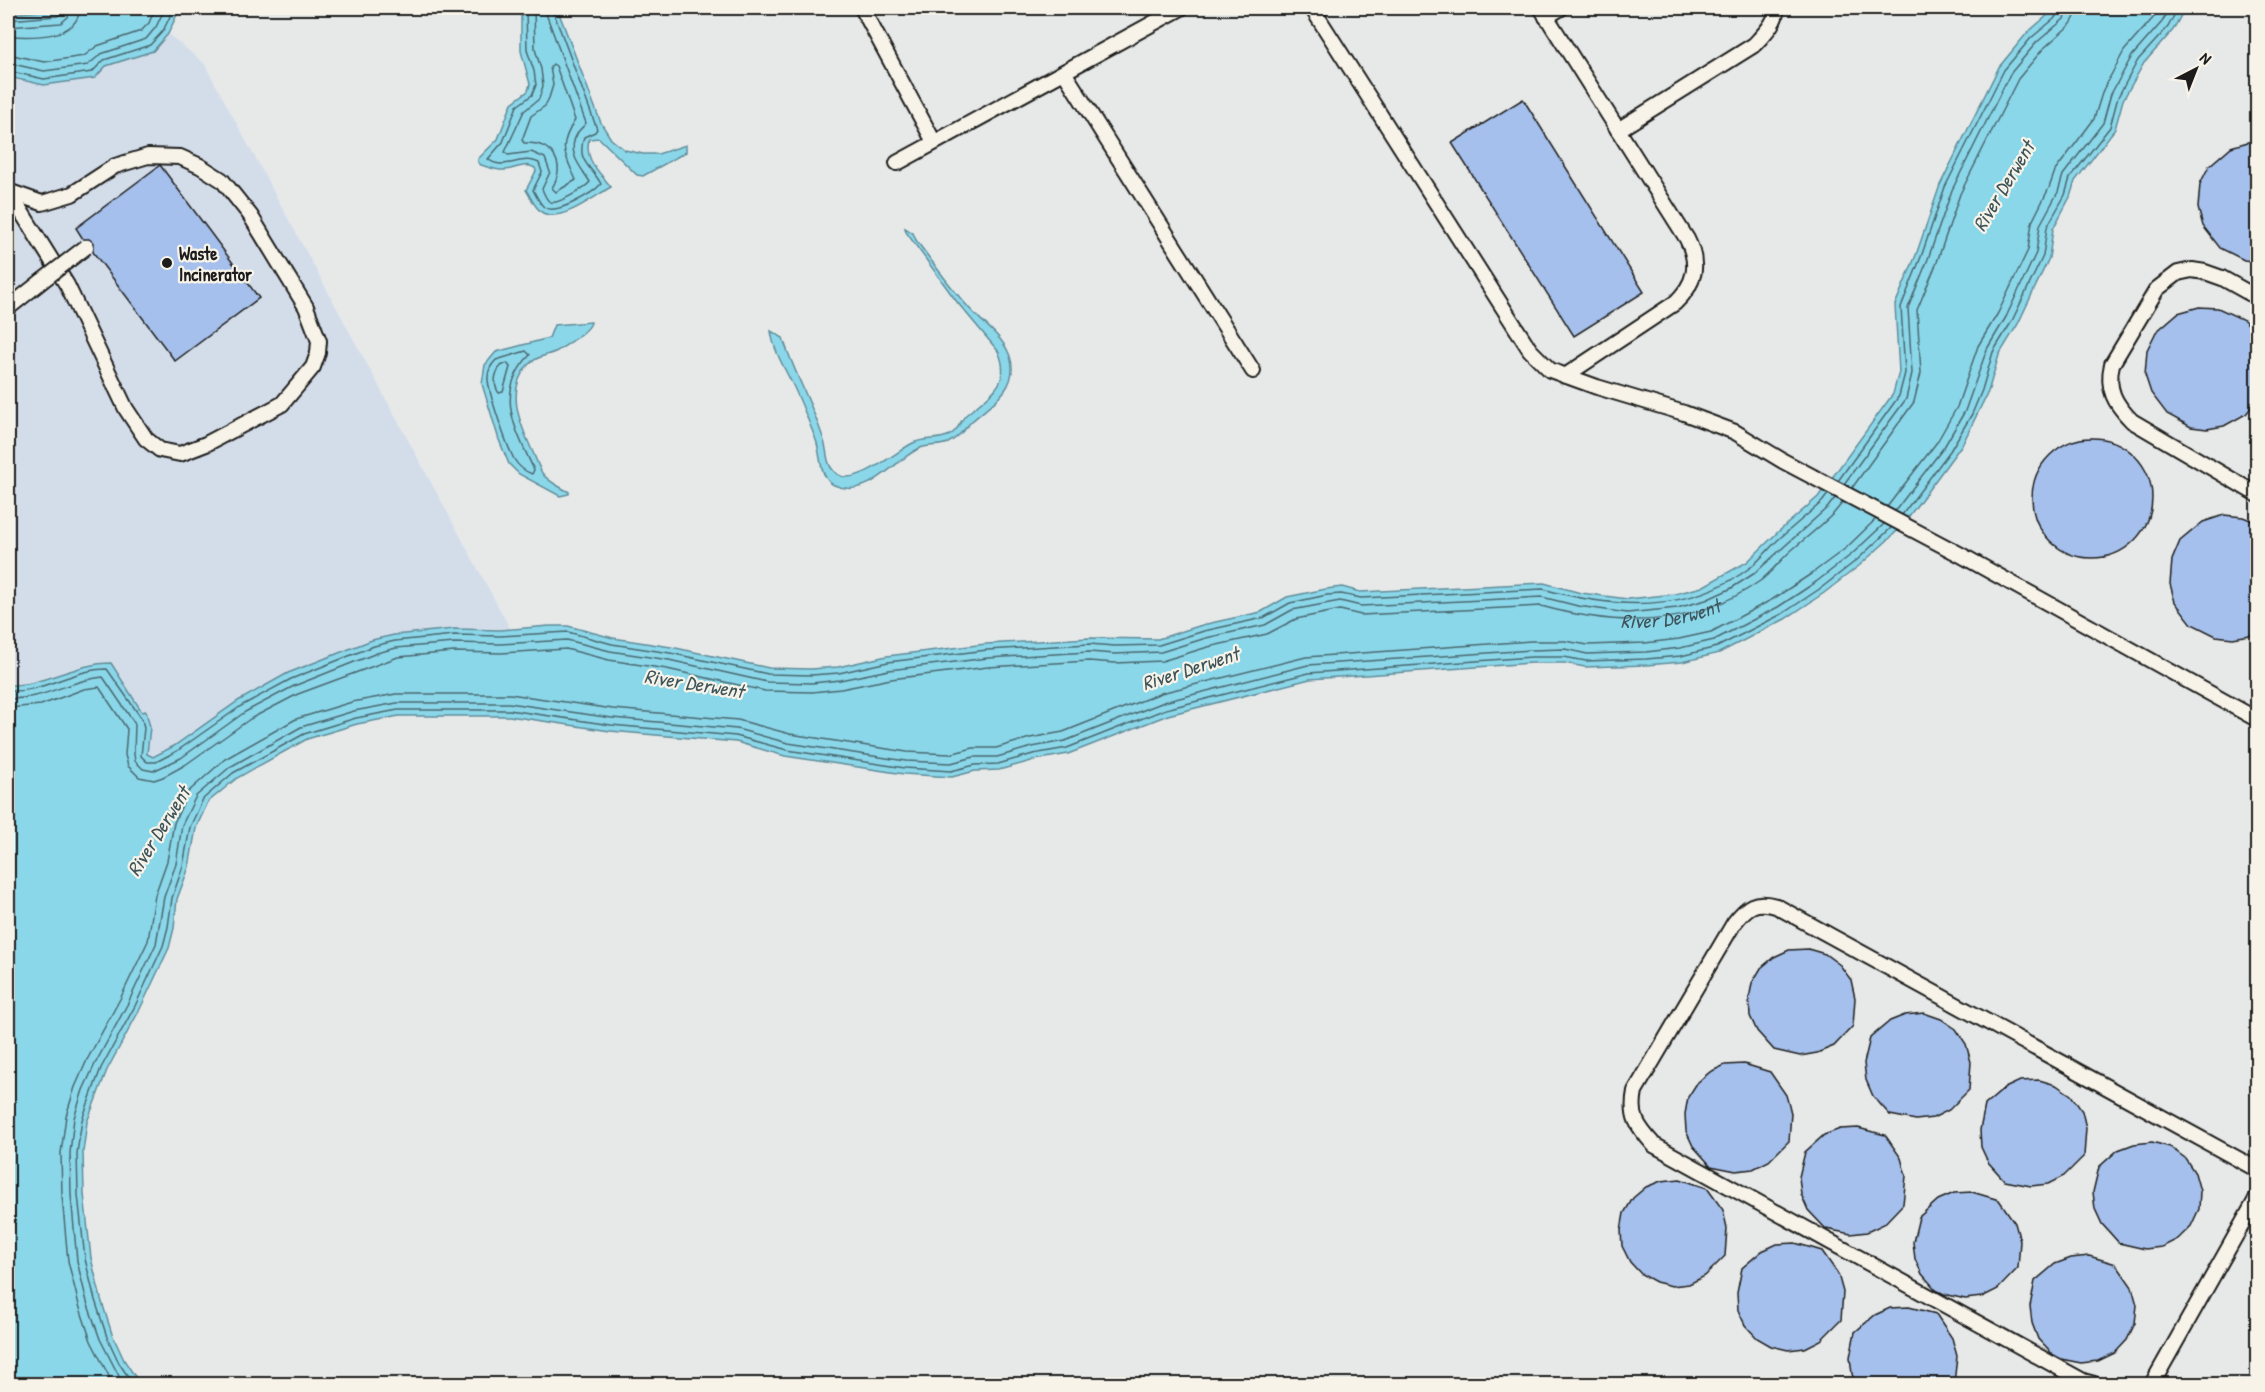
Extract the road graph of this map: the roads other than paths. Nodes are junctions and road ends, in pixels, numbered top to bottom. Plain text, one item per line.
1 (862, 8) edge
2 (1181, 8) edge
3 (1312, 8) edge
4 (1561, 8) edge
5 (1778, 8) edge
6 (1544, 12) edge
7 (1064, 72) junction
8 (1618, 130) junction
9 (934, 142) junction
10 (897, 163) dead end
11 (8, 192) edge
12 (86, 247) dead end
13 (2258, 298) edge
14 (8, 308) edge
15 (1253, 371) dead end
16 (1565, 376) junction
17 (2258, 495) edge
18 (2256, 715) edge
19 (2258, 1170) edge
20 (2258, 1196) edge
21 (2094, 1384) edge
22 (2152, 1384) edge

1 - 9 lane
2 - 7 lane
3 - 16 lane
4 - 6 lane
5 - 8 lane
6 - 8 lane
7 - 9 lane
7 - 15 lane
8 - 16 lane
9 - 10 lane
11 - 11 lane
12 - 14 lane, bridge
13 - 17 lane
16 - 18 lane
19 - 21 lane
20 - 22 lane

